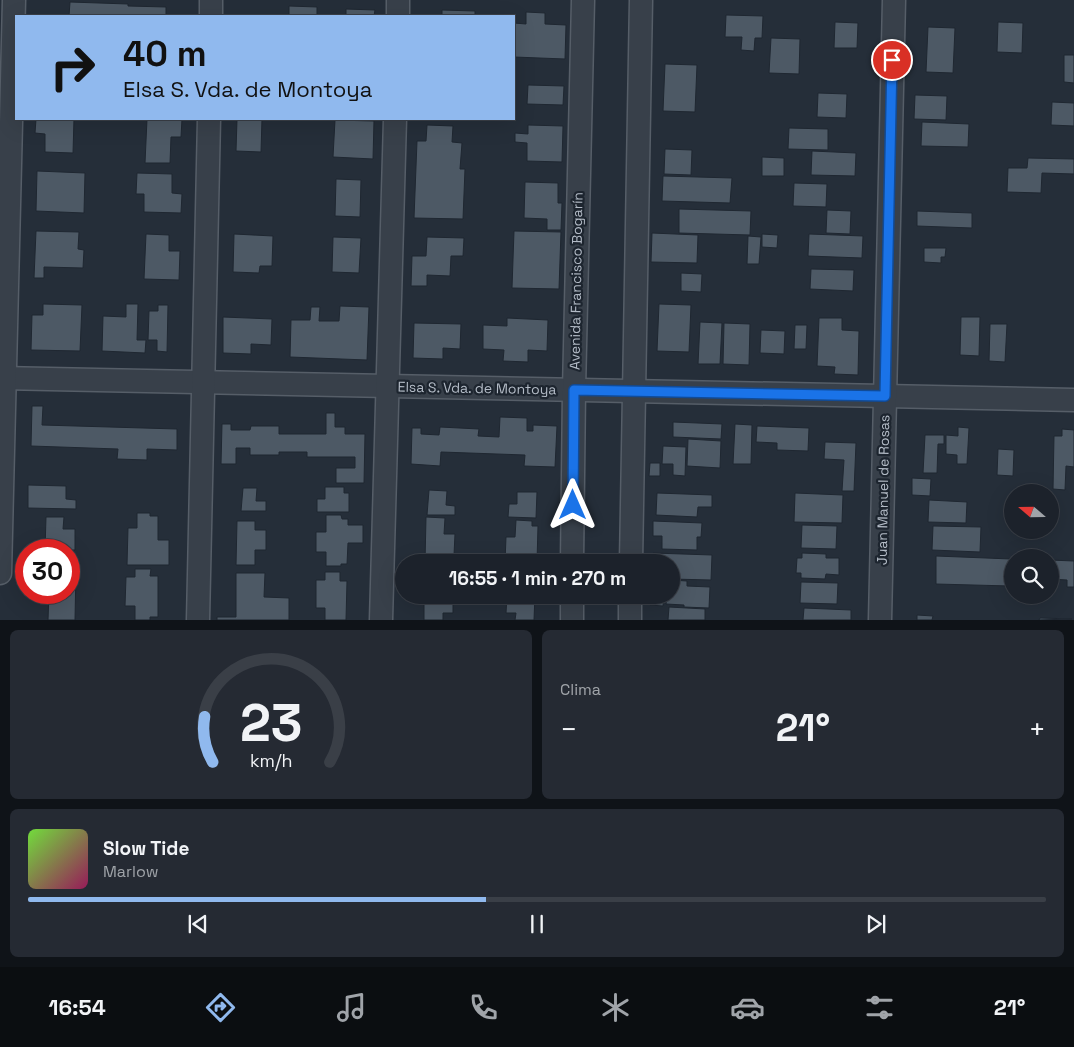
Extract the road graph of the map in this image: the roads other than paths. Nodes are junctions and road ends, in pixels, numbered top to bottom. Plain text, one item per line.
1 (14, 0) edge
2 (211, 0) edge
3 (398, 0) edge
4 (583, 0) edge
5 (641, 0) edge
6 (894, 0) edge
7 (211, 15) edge
8 (398, 15) edge
9 (209, 120) edge
10 (395, 120) edge
11 (2, 378) edge
12 (203, 382) junction
13 (388, 386) junction
14 (574, 390) junction
15 (634, 391) junction
16 (885, 396) junction
17 (1074, 400) edge
18 (572, 554) edge
19 (630, 554) edge
20 (0, 572) edge
21 (572, 604) edge
22 (630, 604) edge
23 (198, 620) edge
24 (381, 620) edge
25 (572, 620) edge
26 (630, 620) edge
27 (880, 620) edge

1 - 11 street
2 - 7 street
3 - 8 street
4 - 14 street, Avenida Francisco Bogarín
5 - 15 street
6 - 16 street, Juan Manuel de Rosas
9 - 12 street
10 - 13 street
11 - 12 street, Elsa S. Vda. de Montoya
11 - 20 street
12 - 13 street, Elsa S. Vda. de Montoya
12 - 23 street
13 - 14 street, Elsa S. Vda. de Montoya
13 - 24 street
14 - 15 street, Elsa S. Vda. de Montoya
14 - 18 street, Avenida Francisco Bogarín
15 - 16 street, Elsa S. Vda. de Montoya
15 - 19 street
16 - 17 street, Elsa S. Vda. de Montoya
16 - 27 street, Juan Manuel de Rosas
21 - 25 street
22 - 26 street

